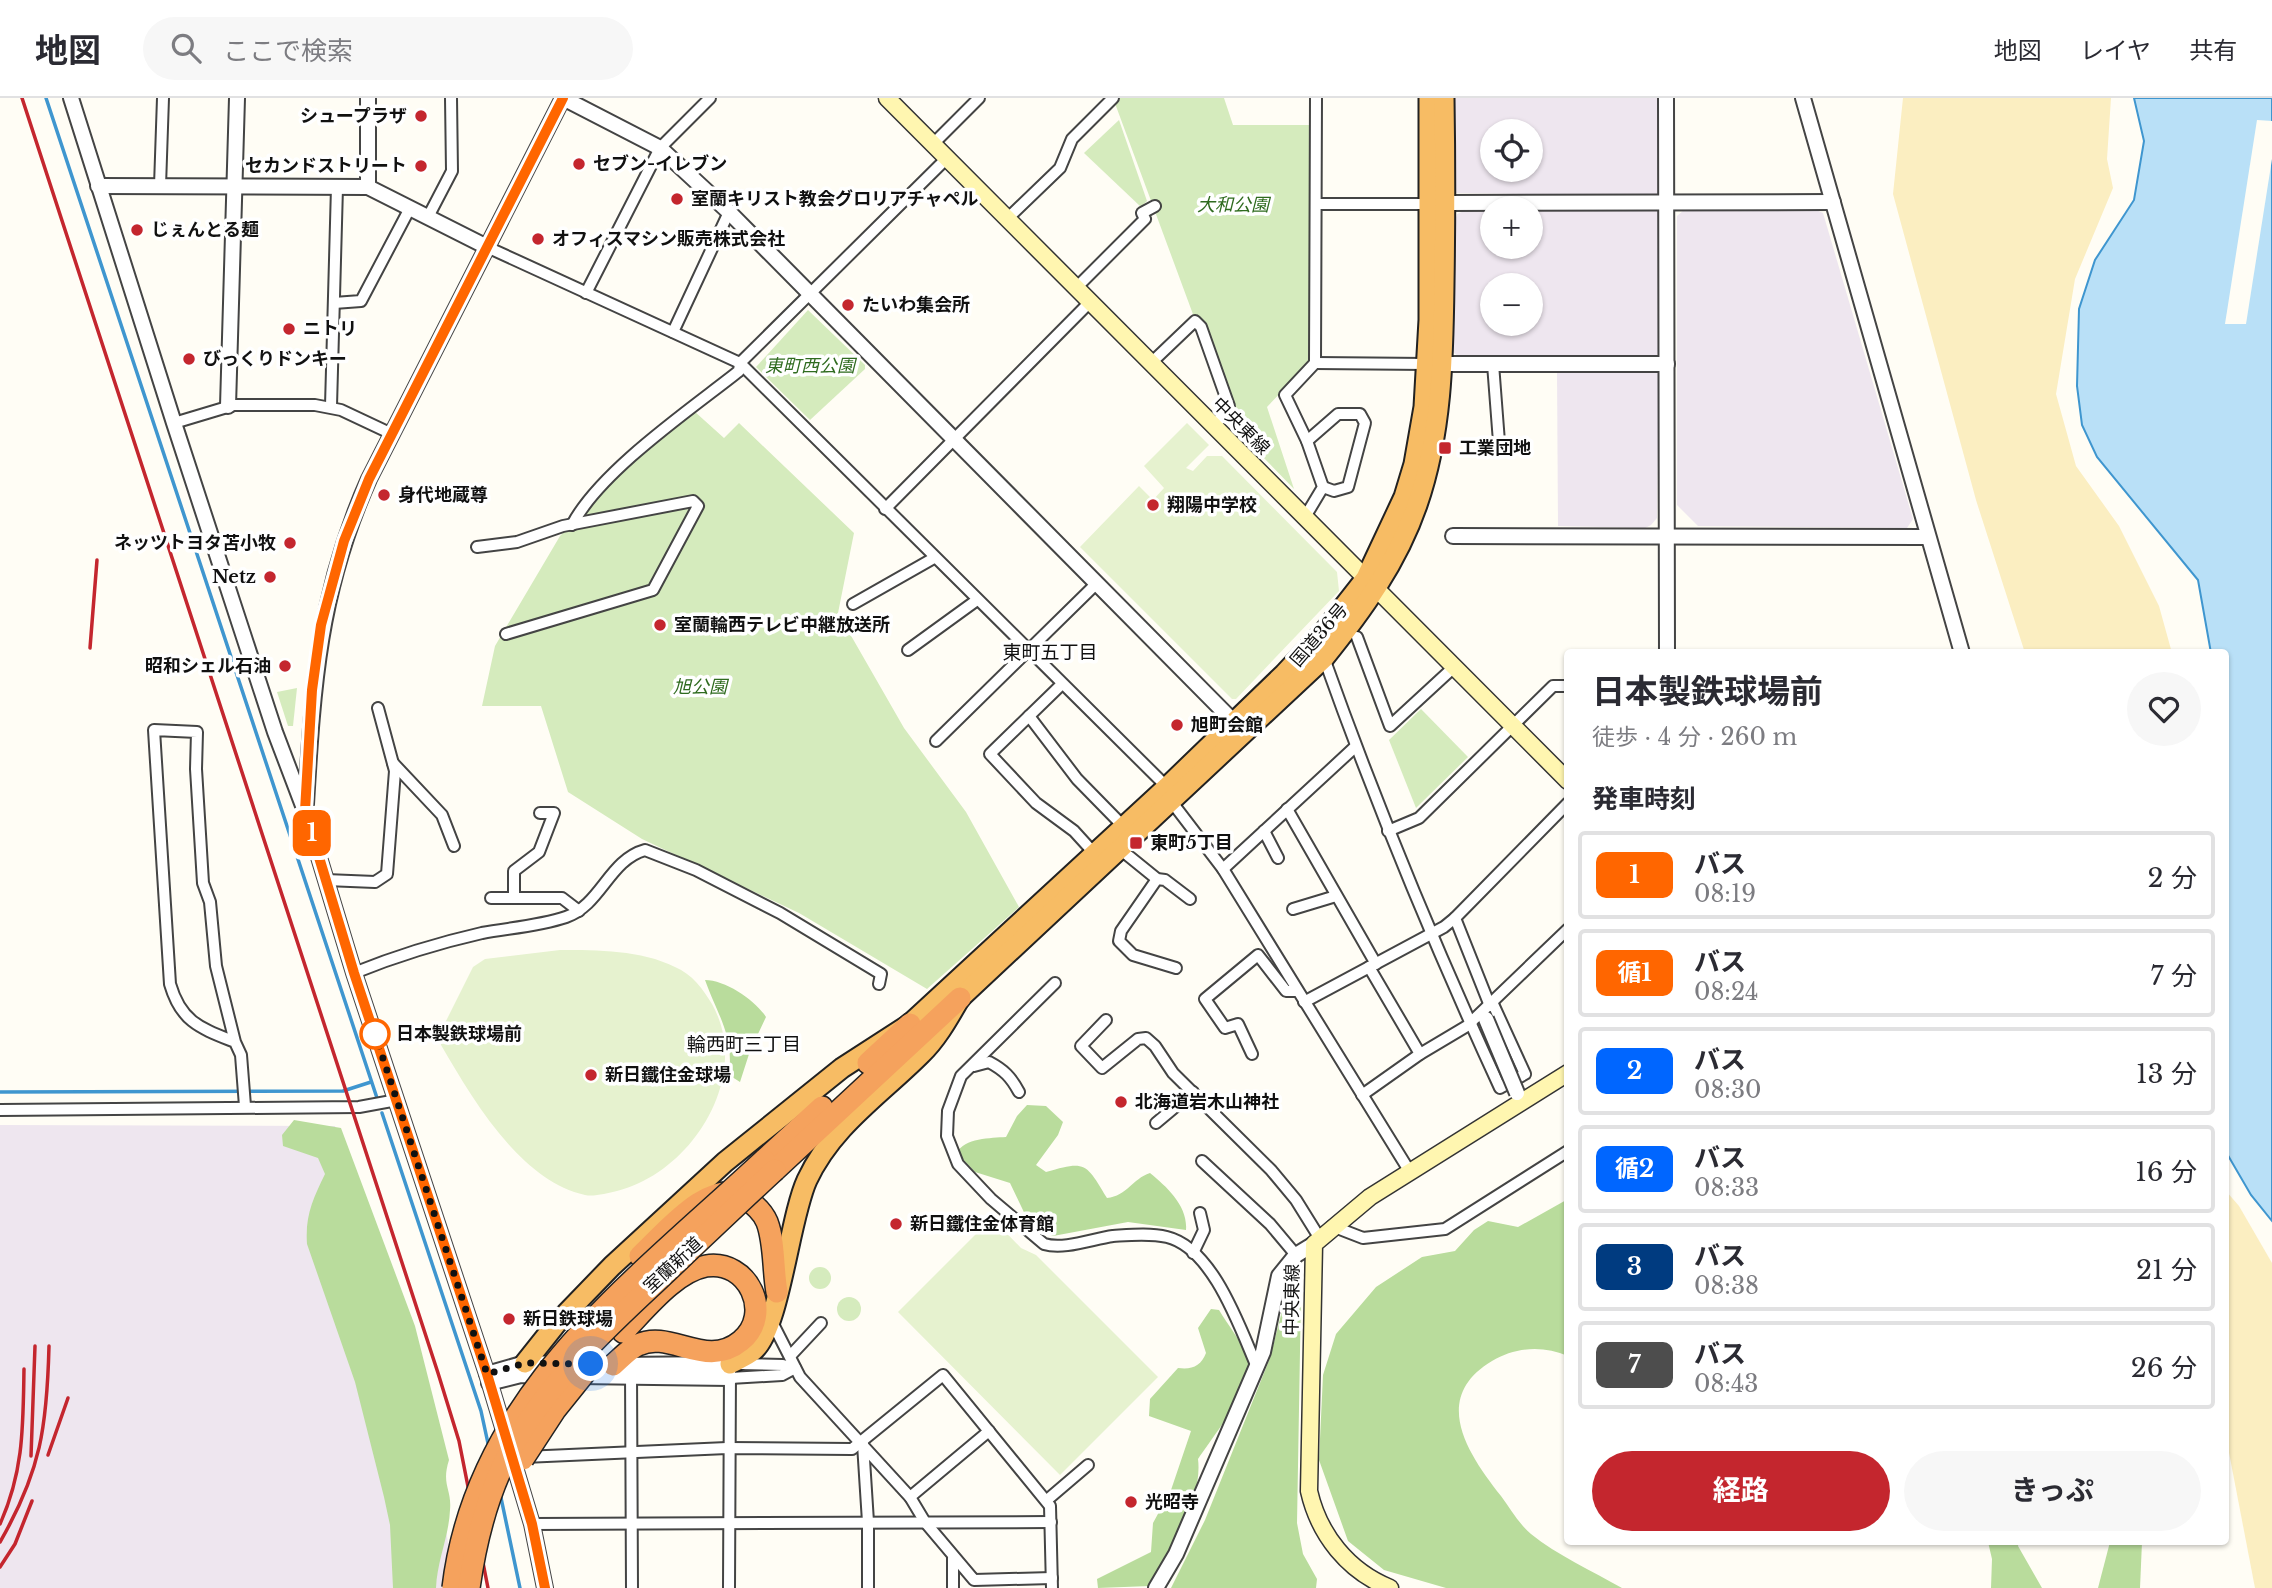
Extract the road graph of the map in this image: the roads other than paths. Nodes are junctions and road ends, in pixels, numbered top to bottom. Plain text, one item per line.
1 (71, 98) edge
2 (163, 98) edge
3 (237, 98) edge
4 (368, 98) edge
5 (451, 98) edge
6 (563, 98) edge
7 (710, 98) edge
8 (887, 98) edge
9 (979, 98) edge
10 (1113, 98) edge
11 (1315, 98) edge
12 (1429, 98) edge
13 (1444, 98) edge
14 (1667, 98) edge
15 (1803, 98) edge
16 (933, 144) junction
17 (660, 148) junction
18 (947, 158) junction
19 (97, 186) junction
20 (160, 186) junction
21 (234, 186) junction
22 (337, 187) junction
23 (368, 187) junction
24 (1833, 202) junction
25 (1437, 203) junction
26 (1316, 204) junction
27 (1667, 204) junction
28 (1155, 206) dead end
29 (410, 208) junction
30 (729, 212) junction
31 (428, 217) junction
32 (1007, 219) junction
33 (487, 247) junction
34 (1076, 288) junction
35 (586, 293) junction
36 (812, 295) junction
37 (1090, 302) junction
38 (334, 303) junction
39 (673, 332) junction
40 (740, 363) junction
41 (1152, 363) junction
42 (1315, 363) junction
43 (1435, 364) junction
44 (1493, 364) junction
45 (1667, 364) junction
46 (228, 406) junction
47 (331, 406) junction
48 (174, 423) junction
49 (1214, 427) junction
50 (392, 434) junction
51 (952, 440) junction
52 (1307, 441) junction
53 (1499, 442) dead end
54 (1323, 487) junction
55 (885, 509) junction
56 (1305, 517) junction
57 (572, 525) junction
58 (1666, 535) junction
59 (1453, 536) dead end
60 (1928, 537) junction
61 (477, 547) dead end
62 (934, 558) junction
63 (1371, 583) junction
64 (1096, 584) junction
65 (977, 600) junction
66 (853, 604) dead end
67 (506, 634) dead end
68 (1357, 637) dead end
69 (1028, 649) junction
70 (1667, 649) edge
71 (1961, 649) edge
72 (908, 650) dead end
73 (1324, 658) junction
74 (1454, 667) junction
75 (1062, 684) junction
76 (1564, 686) edge
77 (378, 708) dead end
78 (1029, 716) junction
79 (1234, 722) junction
80 (1511, 725) junction
81 (936, 741) dead end
82 (1355, 747) junction
83 (393, 764) junction
84 (1564, 776) edge
85 (1169, 794) junction
86 (1564, 807) edge
87 (1287, 809) junction
88 (305, 811) junction
89 (540, 813) dead end
90 (1123, 826) junction
91 (1264, 831) junction
92 (1388, 831) junction
93 (454, 846) dead end
94 (1120, 849) junction
95 (1094, 853) junction
96 (1278, 858) dead end
97 (1223, 869) junction
98 (1157, 879) junction
99 (326, 880) junction
100 (1336, 896) junction
101 (491, 898) dead end
102 (513, 898) junction
103 (1190, 899) dead end
104 (1293, 909) dead end
105 (579, 911) junction
106 (1455, 918) junction
107 (1564, 933) edge
108 (1431, 935) junction
109 (1373, 965) junction
110 (1176, 968) dead end
111 (354, 973) junction
112 (1055, 983) dead end
113 (879, 984) dead end
114 (1296, 991) junction
115 (960, 998) junction
116 (1304, 1002) junction
117 (1488, 1010) junction
118 (1106, 1020) dead end
119 (910, 1024) joint
120 (1471, 1024) junction
121 (235, 1042) junction
122 (1252, 1054) dead end
123 (1420, 1054) junction
124 (972, 1067) junction
125 (1564, 1075) edge
126 (1193, 1091) junction
127 (1019, 1092) dead end
128 (1362, 1095) junction
129 (244, 1096) junction
130 (1519, 1098) junction
131 (397, 1100) junction
132 (0, 1110) edge
133 (1156, 1123) dead end
134 (1564, 1154) edge
135 (763, 1158) junction
136 (1202, 1161) dead end
137 (1410, 1172) junction
138 (1200, 1213) dead end
139 (1332, 1226) junction
140 (1317, 1240) junction
141 (1193, 1253) junction
142 (1296, 1255) junction
143 (776, 1292) junction
144 (772, 1322) junction
145 (821, 1323) dead end
146 (791, 1355) junction
147 (525, 1363) junction
148 (1257, 1367) junction
149 (795, 1368) junction
150 (625, 1369) junction
151 (730, 1371) junction
152 (488, 1379) junction
153 (989, 1431) junction
154 (863, 1444) junction
155 (727, 1448) junction
156 (631, 1454) junction
157 (512, 1458) junction
158 (1088, 1465) dead end
159 (910, 1497) junction
160 (1047, 1500) junction
161 (630, 1521) junction
162 (729, 1522) junction
163 (868, 1522) junction
164 (925, 1522) junction
165 (1051, 1522) junction
166 (532, 1524) junction
167 (953, 1558) junction
168 (1052, 1583) edge
169 (443, 1588) edge
170 (453, 1588) edge
171 (471, 1588) edge
172 (545, 1588) edge
173 (632, 1588) edge
174 (729, 1588) edge
175 (868, 1588) edge
176 (953, 1588) edge
177 (1156, 1588) edge
178 (1390, 1588) edge

1 - 19 street
2 - 20 street
3 - 21 street
4 - 23 street
5 - 31 street
6 - 17 street
6 - 33 street
7 - 17 street
8 - 16 main road, 中央東線
9 - 16 street
10 - 32 street
11 - 26 street
12 - 25 highway, 国道36号
13 - 25 highway, 国道36号
14 - 27 street
15 - 24 street
16 - 18 main road, 中央東線
17 - 30 street
17 - 35 street
18 - 32 main road, 中央東線
18 - 36 street
19 - 20 street
19 - 48 street
20 - 21 street
21 - 22 street
21 - 46 street
22 - 23 street
22 - 38 street
23 - 29 street
24 - 27 street
24 - 60 street
25 - 26 street
25 - 27 street
25 - 43 highway, 国道36号
26 - 42 street
27 - 45 street
28 - 34 street
29 - 31 street
29 - 38 street
30 - 36 street
30 - 39 street
31 - 33 street
32 - 34 main road, 中央東線
33 - 35 street
33 - 50 street
34 - 37 main road, 中央東線
35 - 39 street
36 - 40 street
36 - 51 street
37 - 41 main road, 中央東線
37 - 51 street
38 - 47 street
39 - 40 street
40 - 55 street
40 - 57 street
41 - 49 main road, 中央東線
41 - 49 street
42 - 43 street
42 - 52 street
43 - 44 street
43 - 63 highway, 国道36号
44 - 45 street
44 - 53 street
45 - 58 street
46 - 47 street
46 - 48 street
47 - 50 street
48 - 88 street
49 - 56 main road, 中央東線
50 - 88 street
51 - 55 street
51 - 64 street
52 - 54 street
52 - 54 street
54 - 56 street
55 - 62 street
56 - 63 main road, 中央東線
57 - 61 street
57 - 67 street
58 - 59 street
58 - 60 street
58 - 70 street
60 - 71 street
62 - 65 street
62 - 66 street
63 - 73 highway, 国道36号
63 - 74 main road, 中央東線
63 - 79 highway, 国道36号
64 - 69 street
64 - 79 street
65 - 69 street
65 - 72 street
68 - 74 street
69 - 75 street
69 - 81 street
73 - 82 street
73 - 85 highway, 国道36号
74 - 80 main road, 中央東線
75 - 78 street
75 - 85 street
76 - 80 street
77 - 83 street
78 - 90 street
78 - 95 street
79 - 85 highway, 国道36号
80 - 84 main road, 中央東線
80 - 92 street
82 - 87 street
82 - 92 street
83 - 93 street
83 - 99 street
85 - 90 highway, 国道36号
85 - 94 highway, 国道36号
85 - 97 street
86 - 106 street
87 - 91 street
87 - 100 street
88 - 99 street
89 - 102 street
90 - 95 highway, 国道36号
91 - 96 street
91 - 97 street
92 - 108 street
94 - 98 street
94 - 115 highway, 国道36号
95 - 119 highway, 国道36号
97 - 114 street
98 - 103 street
98 - 110 street
99 - 111 street
100 - 104 street
100 - 109 street
101 - 102 street
102 - 105 street
105 - 111 street
105 - 113 street
106 - 108 street
106 - 117 street
107 - 117 street
108 - 109 street
108 - 120 street
109 - 116 street
109 - 123 street
111 - 131 street
112 - 124 street
114 - 116 street
114 - 122 street
115 - 135 highway, 室蘭新道
115 - 143 highway, 国道36号
116 - 128 street
117 - 120 street
117 - 120 street
117 - 130 street, bridge
118 - 126 street
119 - 135 highway, 室蘭新道
120 - 123 street
121 - 121 street
121 - 129 street
123 - 128 street
124 - 127 street
124 - 141 street
125 - 130 main road
126 - 133 street
126 - 140 street
128 - 137 street
129 - 131 street
129 - 132 street
130 - 137 main road
131 - 152 street
134 - 139 street
135 - 147 highway
135 - 170 highway, 室蘭新道, bridge
135 - 171 highway, 室蘭新道, bridge
136 - 142 street
137 - 139 main road
138 - 141 street
139 - 140 main road
140 - 142 street
140 - 178 main road, 中央東線
141 - 148 street
142 - 148 street
143 - 144 highway, 国道36号
143 - 169 highway
144 - 146 street
144 - 151 highway
145 - 146 street
146 - 149 street
147 - 150 street
147 - 152 street
148 - 177 street
149 - 151 street
149 - 154 street
150 - 151 street
150 - 152 street
150 - 156 street
150 - 171 highway, bridge
151 - 155 street
152 - 157 street
153 - 154 street
153 - 159 street
153 - 160 street
154 - 155 street
154 - 159 street
154 - 163 street
155 - 156 street
155 - 162 street
156 - 157 street
156 - 161 street
157 - 166 street
158 - 160 street
159 - 164 street
160 - 165 street
161 - 162 street
161 - 166 street
161 - 173 street
162 - 163 street
162 - 174 street
163 - 164 street
163 - 175 street
164 - 165 street
164 - 167 street
165 - 168 street
166 - 172 street
167 - 168 street
167 - 176 street

